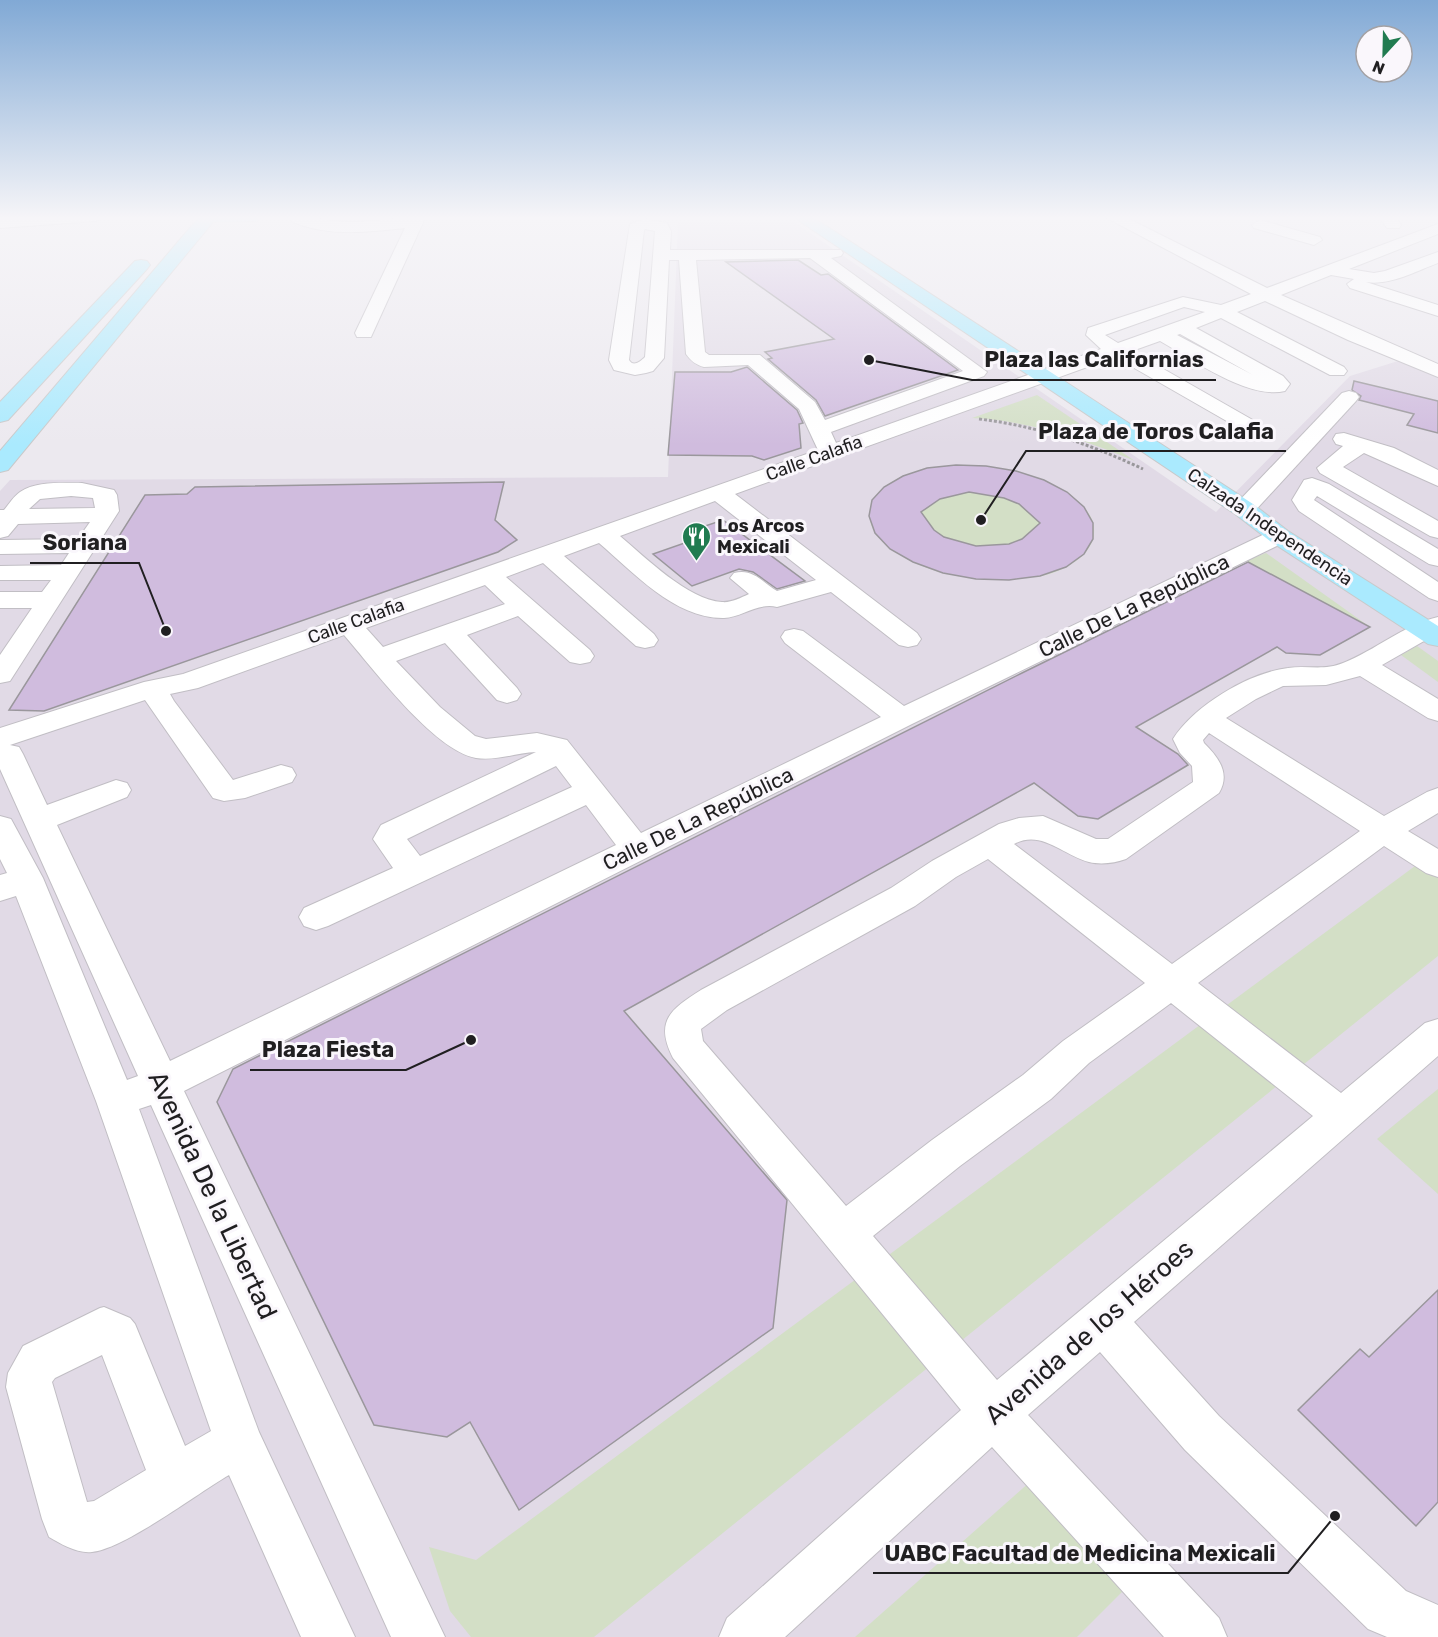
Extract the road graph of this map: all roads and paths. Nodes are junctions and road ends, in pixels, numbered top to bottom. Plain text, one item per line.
1 (115, 292) edge
2 (145, 292) edge
3 (383, 292) edge
4 (627, 292) edge
5 (658, 292) edge
6 (690, 292) edge
7 (867, 292) edge
8 (915, 292) edge
9 (1271, 292) edge
10 (1272, 292) edge
11 (1273, 292) edge
12 (1386, 292) edge
13 (1221, 311) junction
14 (1438, 311) edge
15 (1181, 327) junction
16 (364, 333) dead end
17 (1162, 334) junction
18 (1117, 350) junction
19 (1438, 361) edge
20 (1337, 371) dead end
21 (1438, 371) edge
22 (1042, 377) junction
23 (1349, 397) dead end
24 (947, 411) junction
25 (0, 415) edge
26 (819, 429) junction
27 (1258, 431) dead end
28 (1317, 432) junction
29 (1357, 448) junction
30 (830, 452) junction
31 (0, 465) edge
32 (1149, 472) dead end
33 (1320, 477) junction
34 (1438, 479) edge
35 (717, 492) junction
36 (1438, 501) edge
37 (1244, 509) junction
38 (4, 521) edge
39 (1438, 531) edge
40 (602, 533) junction
41 (1279, 536) junction
42 (86, 546) junction
43 (0, 547) edge
44 (546, 553) junction
45 (1438, 559) edge
46 (69, 572) junction
47 (0, 573) edge
48 (488, 574) junction
49 (743, 578) dead end
50 (835, 583) junction
51 (460, 584) junction
52 (1438, 593) edge
53 (766, 596) junction
54 (0, 600) edge
55 (50, 600) junction
56 (522, 606) junction
57 (496, 615) junction
58 (348, 624) junction
59 (31, 629) junction
60 (0, 630) edge
61 (1434, 630) edge
62 (449, 632) junction
63 (794, 637) dead end
64 (908, 639) dead end
65 (645, 640) dead end
66 (580, 656) dead end
67 (379, 658) junction
68 (1362, 665) junction
69 (3, 666) edge
70 (507, 694) dead end
71 (157, 695) junction
72 (1438, 712) edge
73 (902, 718) junction
74 (1205, 718) junction
75 (3, 750) edge
76 (561, 752) junction
77 (281, 775) dead end
78 (116, 790) dead end
79 (592, 790) junction
80 (1438, 799) edge
81 (19, 824) edge
82 (1384, 830) junction
83 (989, 842) junction
84 (637, 850) junction
85 (1438, 865) edge
86 (414, 872) junction
87 (13, 883) edge
88 (316, 917) dead end
89 (1172, 985) junction
90 (1438, 1034) edge
91 (162, 1084) junction
92 (116, 1101) junction
93 (1341, 1115) junction
94 (843, 1234) junction
95 (1102, 1320) junction
96 (994, 1413) junction
97 (239, 1442) junction
98 (175, 1481) dead end
99 (1438, 1632) edge
100 (328, 1637) edge
101 (418, 1637) edge
102 (746, 1637) edge
103 (1200, 1637) edge

1 - 25 main road
2 - 31 main road
3 - 16 street
4 - 5 street
6 - 26 street
7 - 26 street
8 - 22 main road, Calzada Independencia
9 - 13 street, Calle Calafia
10 - 21 street
11 - 19 street
12 - 14 street
13 - 15 street, Calle Calafia
13 - 18 street
13 - 20 street
15 - 17 street, Calle Calafia
15 - 17 street
17 - 18 street, Calle Calafia
18 - 22 street, Calle Calafia
18 - 27 street
22 - 24 street, Calle Calafia
22 - 37 main road, Calzada Independencia
23 - 28 street
24 - 30 street, Calle Calafia
24 - 32 path
26 - 30 street
28 - 29 street
28 - 37 street
29 - 33 street
29 - 34 street
29 - 36 street
30 - 35 street, Calle Calafia
33 - 39 street
33 - 45 street
33 - 52 street
35 - 40 street, Calle Calafia
35 - 50 street
37 - 41 main road, Calzada Independencia
38 - 42 street
40 - 44 street, Calle Calafia
40 - 53 street
41 - 61 main road, Calzada Independencia
41 - 73 street, Calle De La República
42 - 43 street
42 - 46 street
44 - 48 street, Calle Calafia
44 - 65 street
46 - 47 street
46 - 55 street
48 - 51 street, Calle Calafia
48 - 56 street
49 - 53 street
50 - 53 street
50 - 64 street
51 - 57 street
51 - 58 street, Calle Calafia
54 - 55 street
55 - 59 street
56 - 57 street
56 - 66 street
57 - 62 street
58 - 67 street
58 - 71 street, Calle Calafia
59 - 60 street
59 - 69 street
61 - 68 street
62 - 67 street
62 - 70 street
63 - 73 street
67 - 76 street
68 - 72 street
68 - 74 street
71 - 75 street, Calle Calafia
71 - 77 street
73 - 84 street, Calle De La República
74 - 82 street
74 - 83 street
75 - 81 street, Avenida De la Libertad
76 - 79 street
76 - 86 street
78 - 81 street
79 - 84 street
79 - 86 street
80 - 82 street
81 - 87 street, Avenida De la Libertad
81 - 91 street, Avenida De la Libertad
82 - 85 street
82 - 89 street
83 - 89 street
83 - 94 street
84 - 91 street, Calle De La República
86 - 88 street
87 - 92 street, Avenida De la Libertad
89 - 93 street
89 - 94 street
90 - 93 street, Avenida de los Héroes
91 - 92 street, Calle De La República
91 - 101 street, Avenida De la Libertad
92 - 97 street, Avenida De la Libertad
93 - 95 street, Avenida de los Héroes
94 - 96 street
95 - 96 street, Avenida de los Héroes
95 - 99 street
96 - 102 street, Avenida de los Héroes
96 - 103 street
97 - 98 street
97 - 100 street, Avenida De la Libertad

